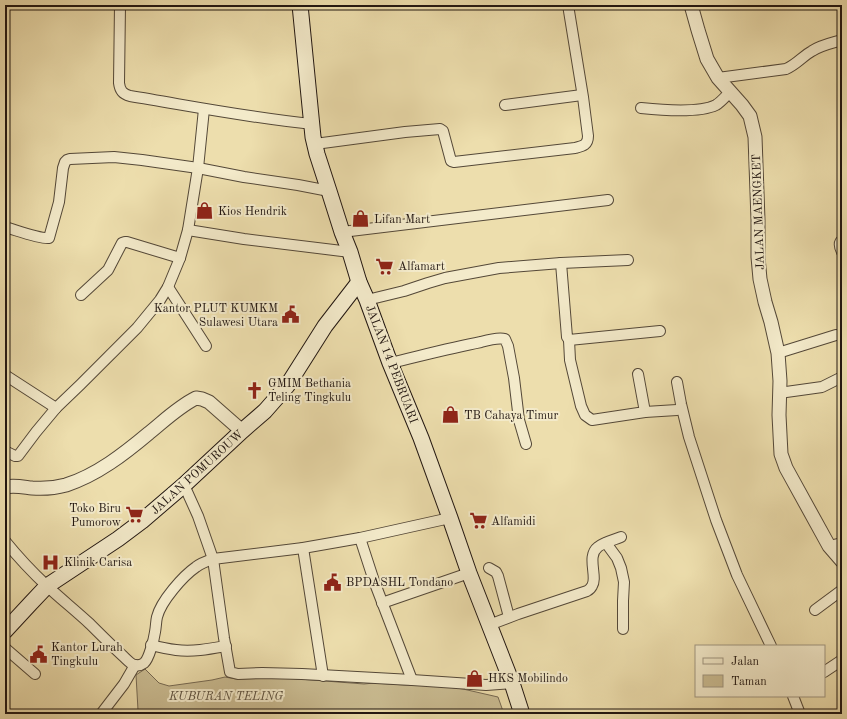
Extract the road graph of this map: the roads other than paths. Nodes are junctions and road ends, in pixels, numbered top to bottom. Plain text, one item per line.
1 (120, 5) edge
2 (300, 5) edge
3 (568, 5) edge
4 (691, 5) edge
5 (842, 40) edge
6 (718, 78) junction
7 (730, 92) junction
8 (582, 95) junction
9 (505, 104) dead end
10 (204, 108) junction
11 (641, 108) dead end
12 (312, 124) junction
13 (315, 144) junction
14 (198, 168) junction
15 (329, 191) junction
16 (608, 200) dead end
17 (5, 227) edge
18 (188, 230) junction
19 (342, 232) junction
20 (842, 240) edge
21 (350, 252) junction
22 (842, 252) edge
23 (180, 258) junction
24 (628, 260) dead end
25 (561, 263) junction
26 (359, 282) junction
27 (168, 287) junction
28 (81, 295) dead end
29 (368, 303) junction
30 (340, 307) junction
31 (660, 331) dead end
32 (836, 335) dead end
33 (569, 340) junction
34 (206, 346) dead end
35 (778, 353) junction
36 (390, 364) junction
37 (638, 374) dead end
38 (5, 375) edge
39 (842, 376) edge
40 (678, 382) dead end
41 (779, 394) junction
42 (56, 408) junction
43 (677, 410) dead end
44 (645, 412) junction
45 (242, 431) junction
46 (526, 444) dead end
47 (5, 451) edge
48 (184, 485) junction
49 (5, 487) edge
50 (450, 518) junction
51 (621, 537) dead end
52 (360, 538) junction
53 (5, 541) edge
54 (606, 543) junction
55 (842, 543) edge
56 (829, 546) junction
57 (303, 548) junction
58 (213, 559) junction
59 (842, 561) edge
60 (489, 568) dead end
61 (469, 573) junction
62 (47, 586) junction
63 (842, 590) edge
64 (382, 603) junction
65 (815, 610) dead end
66 (509, 617) junction
67 (489, 625) junction
68 (623, 629) dead end
69 (5, 631) edge
70 (151, 645) junction
71 (771, 645) edge
72 (226, 646) junction
73 (5, 648) edge
74 (842, 660) edge
75 (135, 665) junction
76 (825, 671) edge
77 (34, 674) dead end
78 (323, 676) junction
79 (412, 680) junction
80 (512, 683) junction
81 (793, 697) edge
82 (101, 714) edge
83 (522, 714) edge
84 (800, 714) edge

1 - 10 street
2 - 12 main road, JALAN 14 PEBRUARI
3 - 8 street
4 - 6 street, JALAN MAENGKET
5 - 6 street
6 - 7 street, JALAN MAENGKET
7 - 11 street
7 - 35 street, JALAN MAENGKET
8 - 9 street
8 - 13 street
10 - 12 street
10 - 14 street
12 - 13 main road, JALAN 14 PEBRUARI
13 - 15 main road, JALAN 14 PEBRUARI
14 - 15 street
14 - 17 street
14 - 18 street
15 - 19 main road, JALAN 14 PEBRUARI
16 - 19 street
18 - 21 street
18 - 23 street
19 - 21 main road, JALAN 14 PEBRUARI
20 - 22 street
21 - 26 main road, JALAN 14 PEBRUARI
23 - 27 street
23 - 28 street
24 - 25 street
25 - 29 street
25 - 33 street
26 - 29 main road, JALAN 14 PEBRUARI
26 - 30 main road, JALAN POMUROUW
27 - 34 street
27 - 42 street
29 - 30 main road
29 - 36 main road, JALAN 14 PEBRUARI
30 - 45 main road, JALAN POMUROUW
31 - 33 street
32 - 35 street
33 - 44 street
35 - 41 street, JALAN MAENGKET
36 - 46 street
36 - 50 main road, JALAN 14 PEBRUARI
37 - 44 street
38 - 42 street
39 - 41 street
40 - 71 street
41 - 56 street, JALAN MAENGKET
42 - 47 street
43 - 44 street
45 - 48 main road, JALAN POMUROUW
45 - 49 street
48 - 58 street
48 - 62 main road, JALAN POMUROUW
50 - 52 street
50 - 61 main road, JALAN 14 PEBRUARI
51 - 54 street
52 - 57 street
52 - 64 street
53 - 62 street
54 - 66 street
54 - 68 street
55 - 56 street
56 - 59 street, JALAN MAENGKET
57 - 58 street
57 - 78 street
58 - 70 street
58 - 72 street
60 - 66 street
61 - 64 street
61 - 67 main road, JALAN 14 PEBRUARI
62 - 69 main road, JALAN POMUROUW
62 - 75 street
63 - 65 street
64 - 79 street
66 - 67 street
67 - 80 main road, JALAN 14 PEBRUARI
70 - 72 street
70 - 75 street
72 - 78 street
73 - 77 street
74 - 76 street
75 - 82 street
78 - 79 street
79 - 80 street
80 - 83 main road, JALAN 14 PEBRUARI
81 - 84 street

